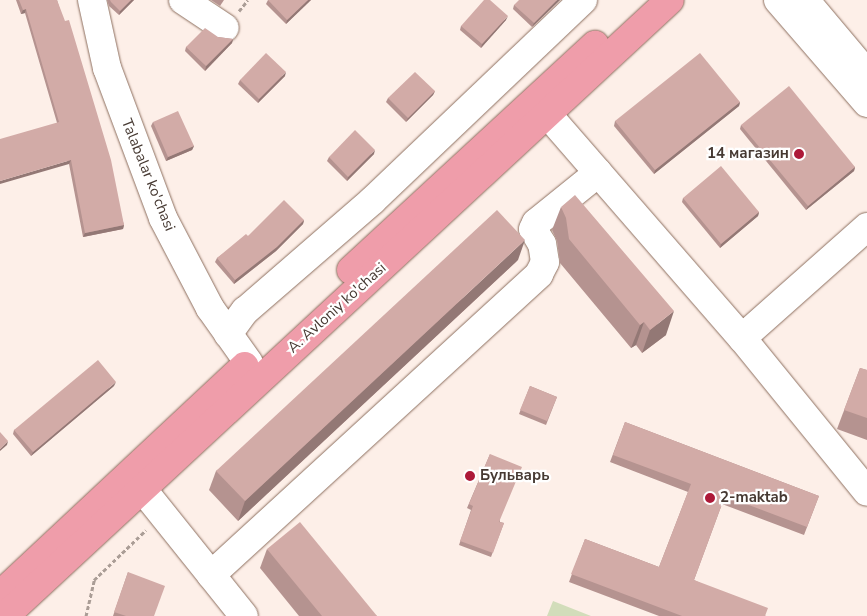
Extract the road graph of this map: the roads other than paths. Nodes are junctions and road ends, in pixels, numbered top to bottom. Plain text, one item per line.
1 (92, 0) edge
2 (183, 0) edge
3 (582, 0) edge
4 (644, 0) edge
5 (670, 0) edge
6 (778, 0) edge
7 (805, 0) edge
8 (225, 28) dead end
9 (867, 74) edge
10 (867, 103) edge
11 (548, 115) junction
12 (598, 173) junction
13 (867, 227) edge
14 (228, 334) junction
15 (742, 338) junction
16 (250, 363) junction
17 (837, 455) junction
18 (867, 465) edge
19 (143, 490) junction
20 (867, 492) edge
21 (210, 576) junction
22 (0, 595) edge
23 (5, 616) edge
24 (244, 616) edge

1 - 14 street, Talabalar ko'chasi
2 - 8 street
3 - 14 street
4 - 16 main road, A. Avloniy ko'chasi
5 - 11 main road, A. Avloniy ko'chasi
6 - 10 street
7 - 9 street
11 - 12 street
11 - 19 main road, A. Avloniy ko'chasi
12 - 15 street
12 - 21 street
13 - 15 street
14 - 16 street, Talabalar ko'chasi
15 - 17 street
16 - 22 main road, A. Avloniy ko'chasi
17 - 18 street
17 - 20 street
19 - 21 street
19 - 23 main road, A. Avloniy ko'chasi
21 - 24 street

